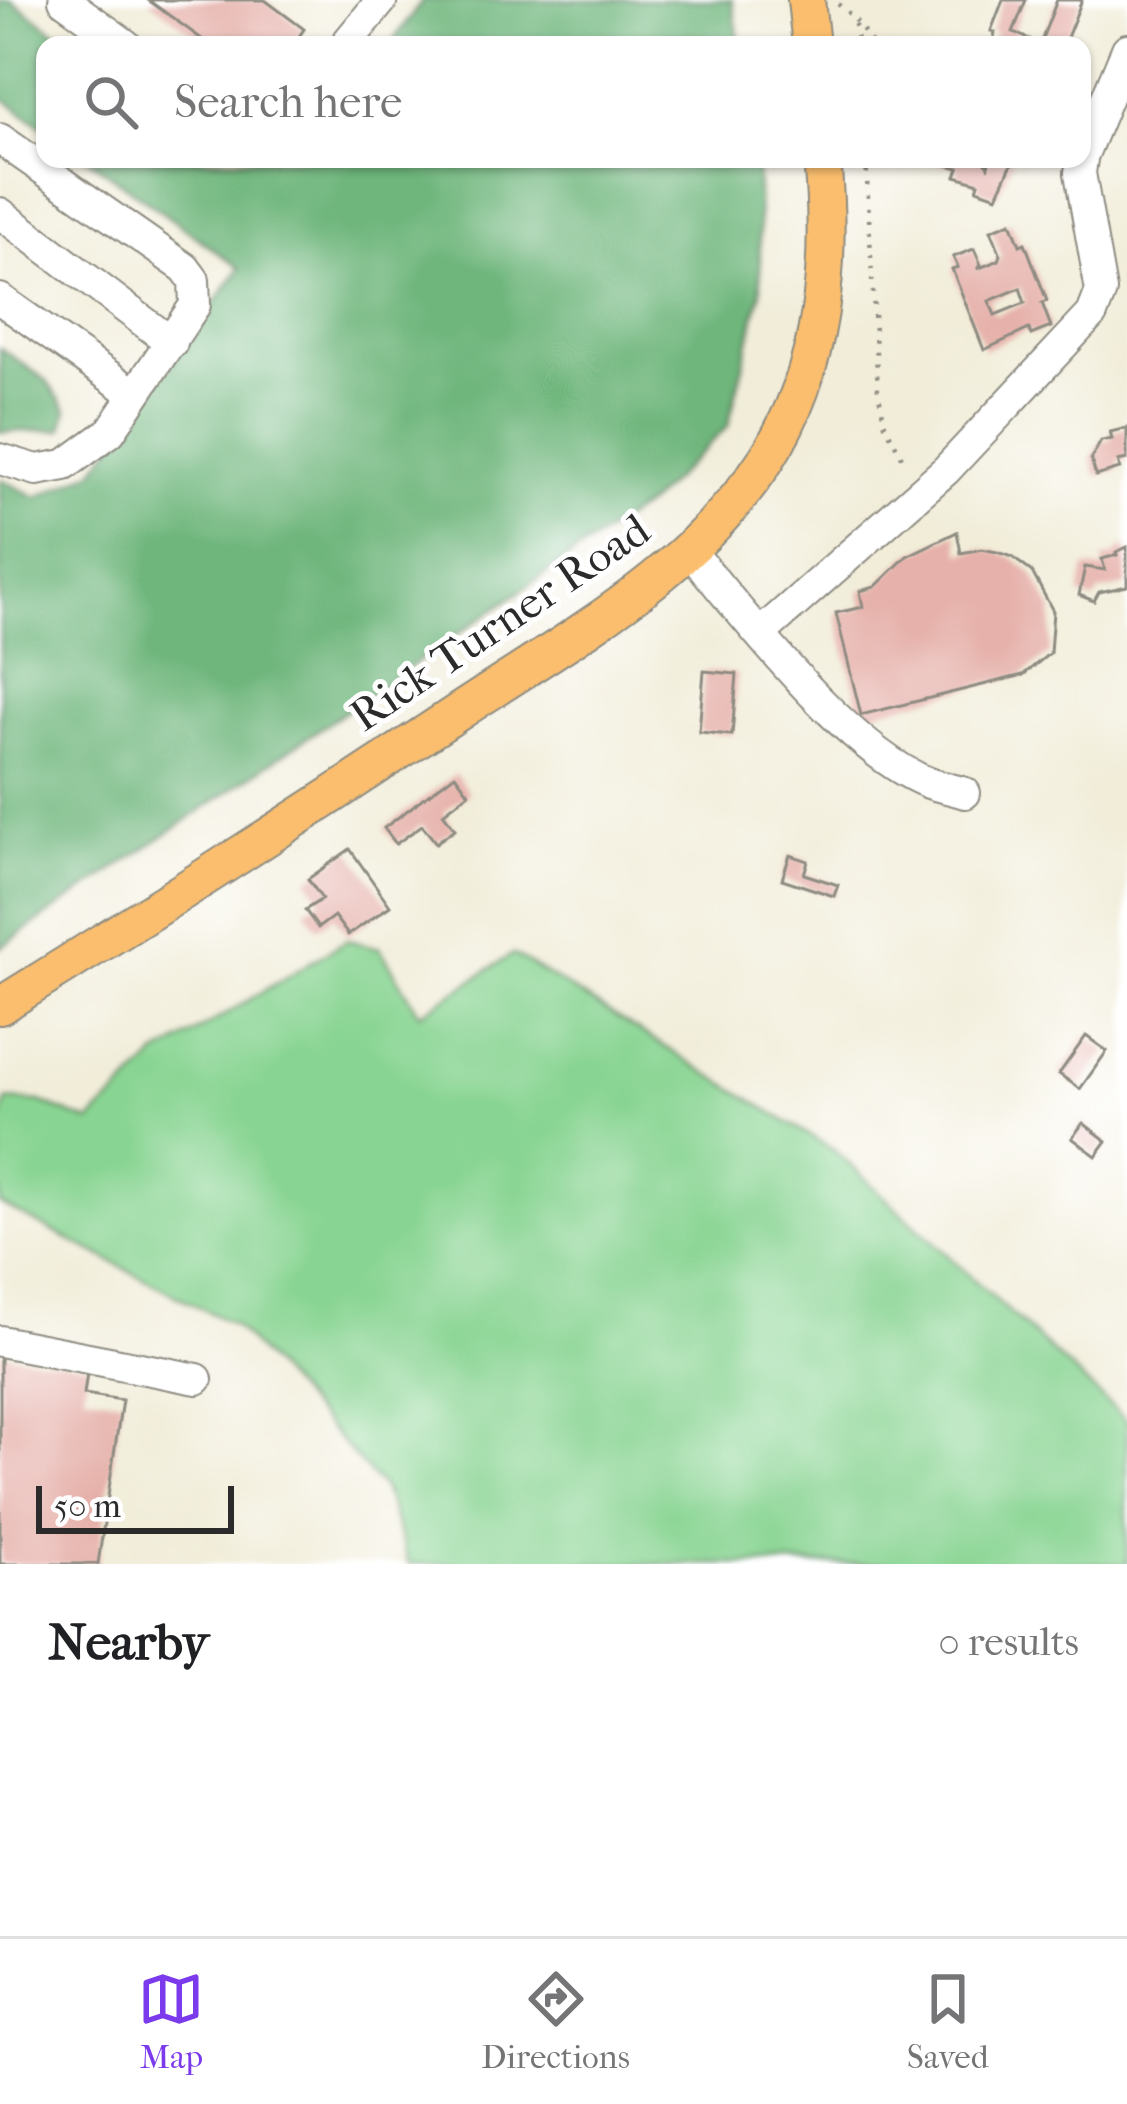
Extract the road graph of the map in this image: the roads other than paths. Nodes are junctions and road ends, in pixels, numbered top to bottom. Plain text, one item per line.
1 (64, 0) edge
2 (382, 0) edge
3 (806, 0) edge
4 (113, 36) edge
5 (352, 36) edge
6 (810, 36) edge
7 (1127, 50) edge
8 (1091, 130) edge
9 (0, 139) edge
10 (36, 164) edge
11 (42, 168) edge
12 (822, 168) edge
13 (1081, 168) edge
14 (0, 213) edge
15 (0, 298) edge
16 (172, 343) junction
17 (133, 393) junction
18 (0, 459) edge
19 (690, 551) junction
20 (761, 633) junction
21 (965, 793) dead end
22 (0, 1006) edge
23 (0, 1341) edge
24 (197, 1378) dead end

1 - 4 lane
2 - 5 lane
3 - 6 main road
7 - 8 lane
9 - 10 lane
11 - 16 lane
12 - 19 main road, Rick Turner Road
13 - 20 lane
14 - 16 lane
15 - 17 lane
16 - 17 lane
17 - 18 lane
19 - 20 lane
19 - 22 main road, Rick Turner Road
20 - 21 lane
23 - 24 lane

